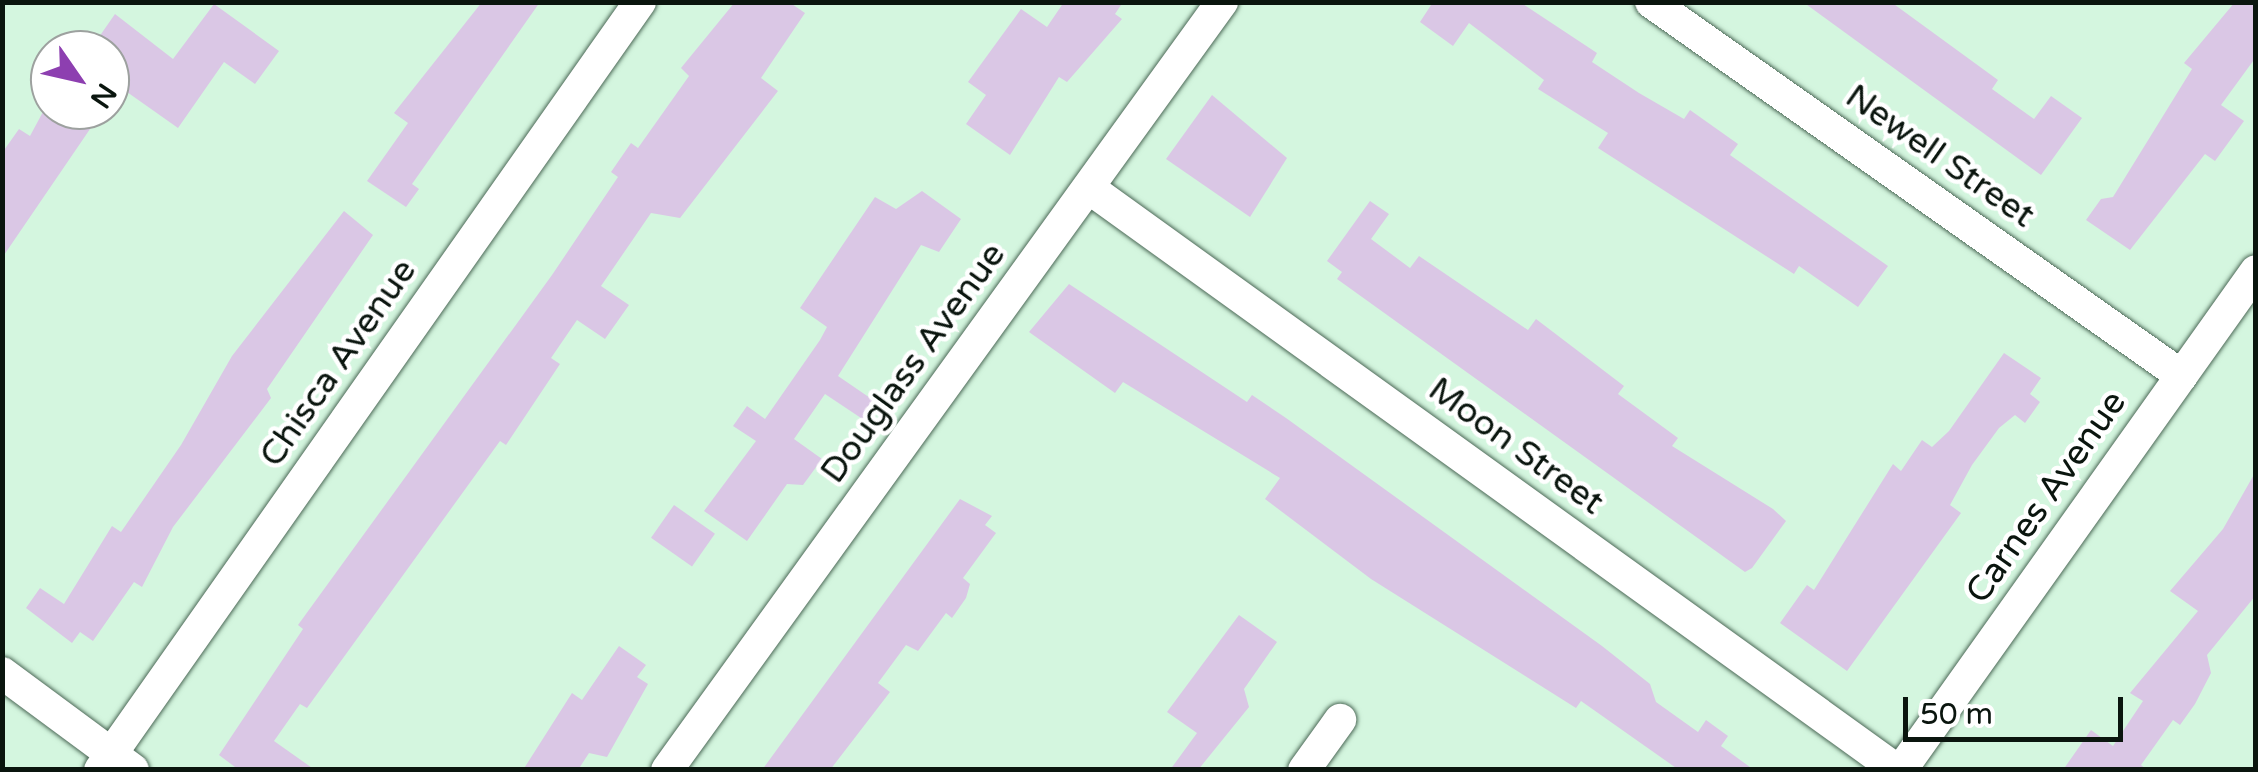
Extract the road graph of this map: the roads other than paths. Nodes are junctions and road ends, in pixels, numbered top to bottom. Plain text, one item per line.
1 (640, 2) edge
2 (1222, 2) edge
3 (1651, 2) edge
4 (1089, 188) junction
5 (2256, 271) edge
6 (2182, 376) junction
7 (2, 673) edge
8 (1340, 720) dead end
9 (115, 764) edge
10 (667, 770) edge
11 (1304, 770) edge
12 (1899, 770) edge

1 - 9 street, Chisca Avenue
2 - 4 street, Douglass Avenue
3 - 6 street, Newell Street
4 - 10 street, Douglass Avenue
4 - 12 street, Moon Street
5 - 6 street, Carnes Avenue
6 - 12 street, Carnes Avenue
7 - 9 street
8 - 11 street

